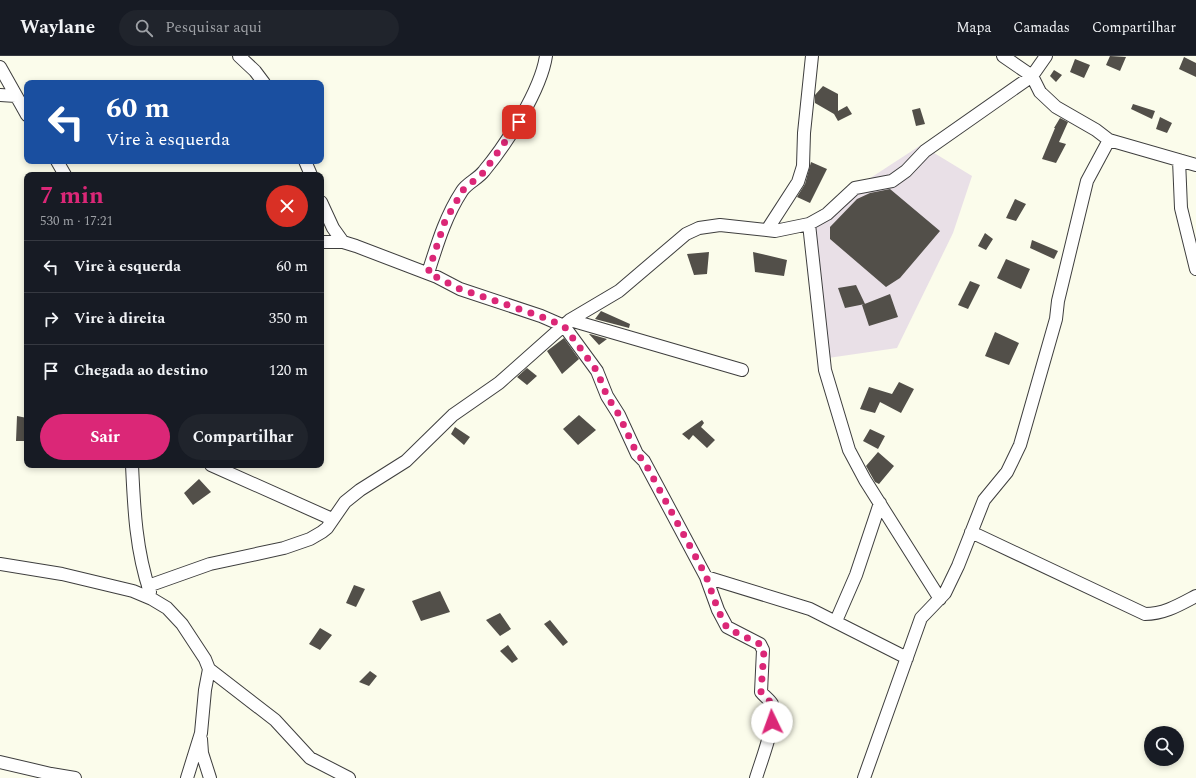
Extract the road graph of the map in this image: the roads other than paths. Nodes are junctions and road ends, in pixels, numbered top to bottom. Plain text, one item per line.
1 (239, 56) edge
2 (546, 56) edge
3 (812, 56) edge
4 (1004, 56) edge
5 (1046, 56) edge
6 (0, 67) edge
7 (1032, 76) junction
8 (262, 80) edge
9 (0, 95) edge
10 (16, 96) junction
11 (24, 110) edge
12 (1109, 140) junction
13 (1179, 160) junction
14 (1196, 165) edge
15 (324, 208) edge
16 (809, 224) junction
17 (767, 230) junction
18 (324, 242) edge
19 (343, 242) junction
20 (1196, 269) edge
21 (428, 273) junction
22 (567, 323) junction
23 (742, 370) dead end
24 (132, 468) edge
25 (218, 468) edge
26 (880, 503) junction
27 (332, 519) junction
28 (971, 532) junction
29 (0, 564) edge
30 (706, 576) junction
31 (148, 586) junction
32 (1196, 596) edge
33 (152, 599) junction
34 (940, 599) junction
35 (836, 621) junction
36 (907, 658) junction
37 (208, 669) junction
38 (201, 733) junction
39 (0, 762) edge
40 (75, 778) edge
41 (187, 778) edge
42 (210, 778) edge
43 (349, 778) edge
44 (756, 778) edge
45 (864, 778) edge

1 - 8 street
2 - 21 street
3 - 17 street
4 - 7 street
5 - 7 street
6 - 10 street
7 - 12 street
7 - 16 street
9 - 10 street
10 - 11 street
12 - 13 street
12 - 28 street
13 - 14 street
13 - 20 street
15 - 19 street
16 - 17 street
16 - 26 street
17 - 22 street
18 - 19 street
19 - 21 street
21 - 22 street
22 - 23 street
22 - 27 street
22 - 30 street
24 - 31 street
25 - 27 street
26 - 34 street
26 - 35 street
27 - 31 street
28 - 32 street
28 - 34 street
29 - 33 street
30 - 35 street
30 - 44 street
31 - 33 street
33 - 37 street
34 - 36 street
35 - 36 street
36 - 45 street
37 - 38 street
37 - 43 street
38 - 41 street
38 - 42 street
39 - 40 street

